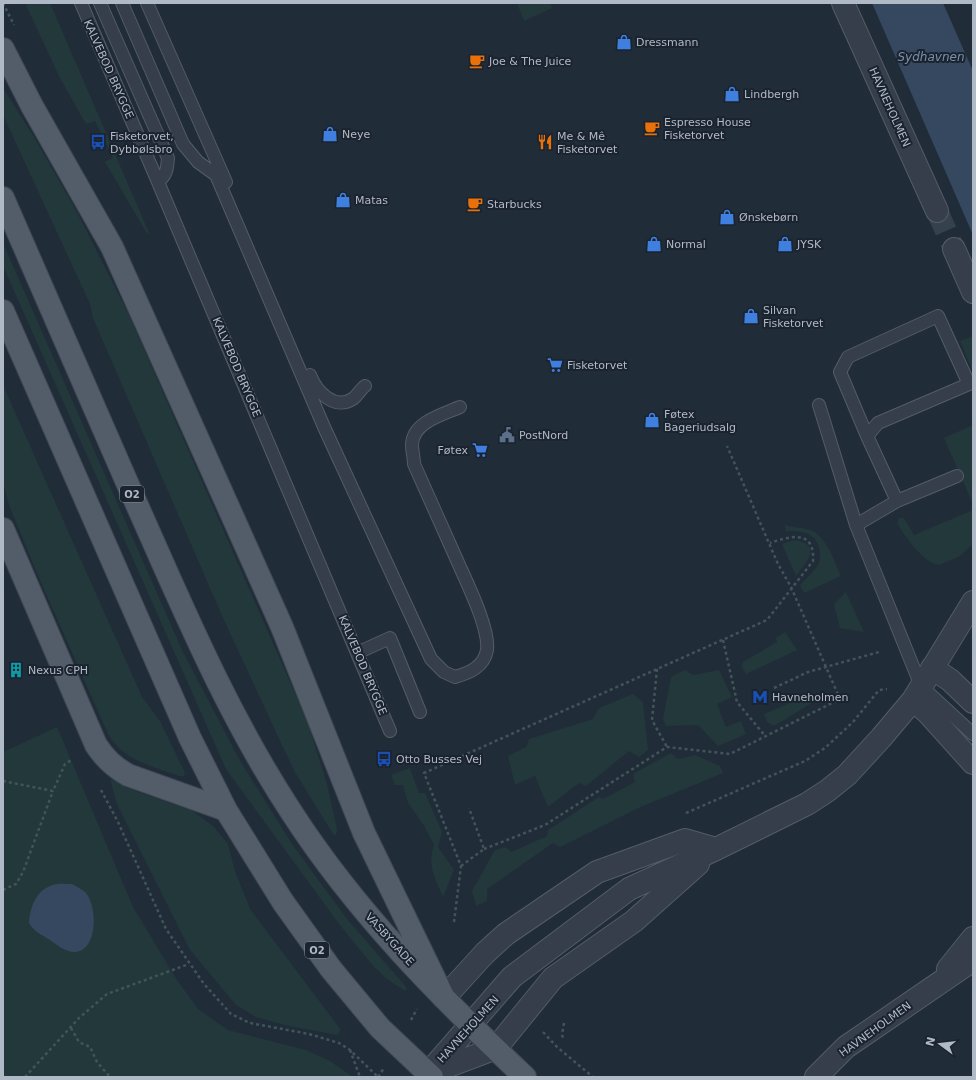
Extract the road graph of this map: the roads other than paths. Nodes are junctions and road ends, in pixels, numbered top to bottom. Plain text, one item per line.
1 (81, 3) edge
2 (100, 3) edge
3 (122, 3) edge
4 (147, 3) edge
5 (843, 3) edge
6 (3, 49) edge
7 (158, 182) junction
8 (3, 198) edge
9 (937, 211) tunnel mouth
10 (954, 249) tunnel mouth
11 (973, 292) edge
12 (3, 311) edge
13 (365, 386) dead end
14 (819, 405) dead end
15 (460, 406) dead end
16 (867, 436) junction
17 (957, 476) dead end
18 (898, 501) junction
19 (856, 525) junction
20 (3, 529) edge
21 (973, 602) edge
22 (357, 653) junction
23 (922, 684) junction
24 (973, 702) edge
25 (420, 712) dead end
26 (390, 731) dead end
27 (973, 734) edge
28 (973, 763) edge
29 (226, 810) junction
30 (716, 849) junction
31 (973, 938) edge
32 (973, 960) edge
33 (936, 984) junction
34 (444, 998) junction
35 (470, 1025) junction
36 (496, 1048) junction
37 (429, 1076) edge
38 (525, 1077) edge
39 (816, 1077) edge

1 - 7 lane, KALVEBOD BRYGGE
2 - 7 lane
3 - 15 lane
4 - 13 lane
5 - 9 street, HAVNEHOLMEN
6 - 34 main road
7 - 22 lane, KALVEBOD BRYGGE
8 - 34 main road, VASBYGADE / O2
10 - 11 street
12 - 29 main road, O2
14 - 19 lane
16 - 16 lane
16 - 18 lane
17 - 18 lane
18 - 19 lane
19 - 23 lane
20 - 29 main road
21 - 23 street, HAVNEHOLMEN
22 - 25 lane
22 - 26 lane, KALVEBOD BRYGGE
23 - 24 street
23 - 27 lane
23 - 28 street
23 - 30 street, HAVNEHOLMEN
29 - 37 main road, O2
30 - 34 street
30 - 35 street, HAVNEHOLMEN
30 - 36 street, HAVNEHOLMEN
31 - 33 street, HAVNEHOLMEN
32 - 33 street, HAVNEHOLMEN
33 - 39 street, HAVNEHOLMEN
34 - 35 main road, VASBYGADE / O2
35 - 36 main road, VASBYGADE / O2
35 - 37 street, HAVNEHOLMEN
36 - 37 street, HAVNEHOLMEN
36 - 38 main road, VASBYGADE / O2

